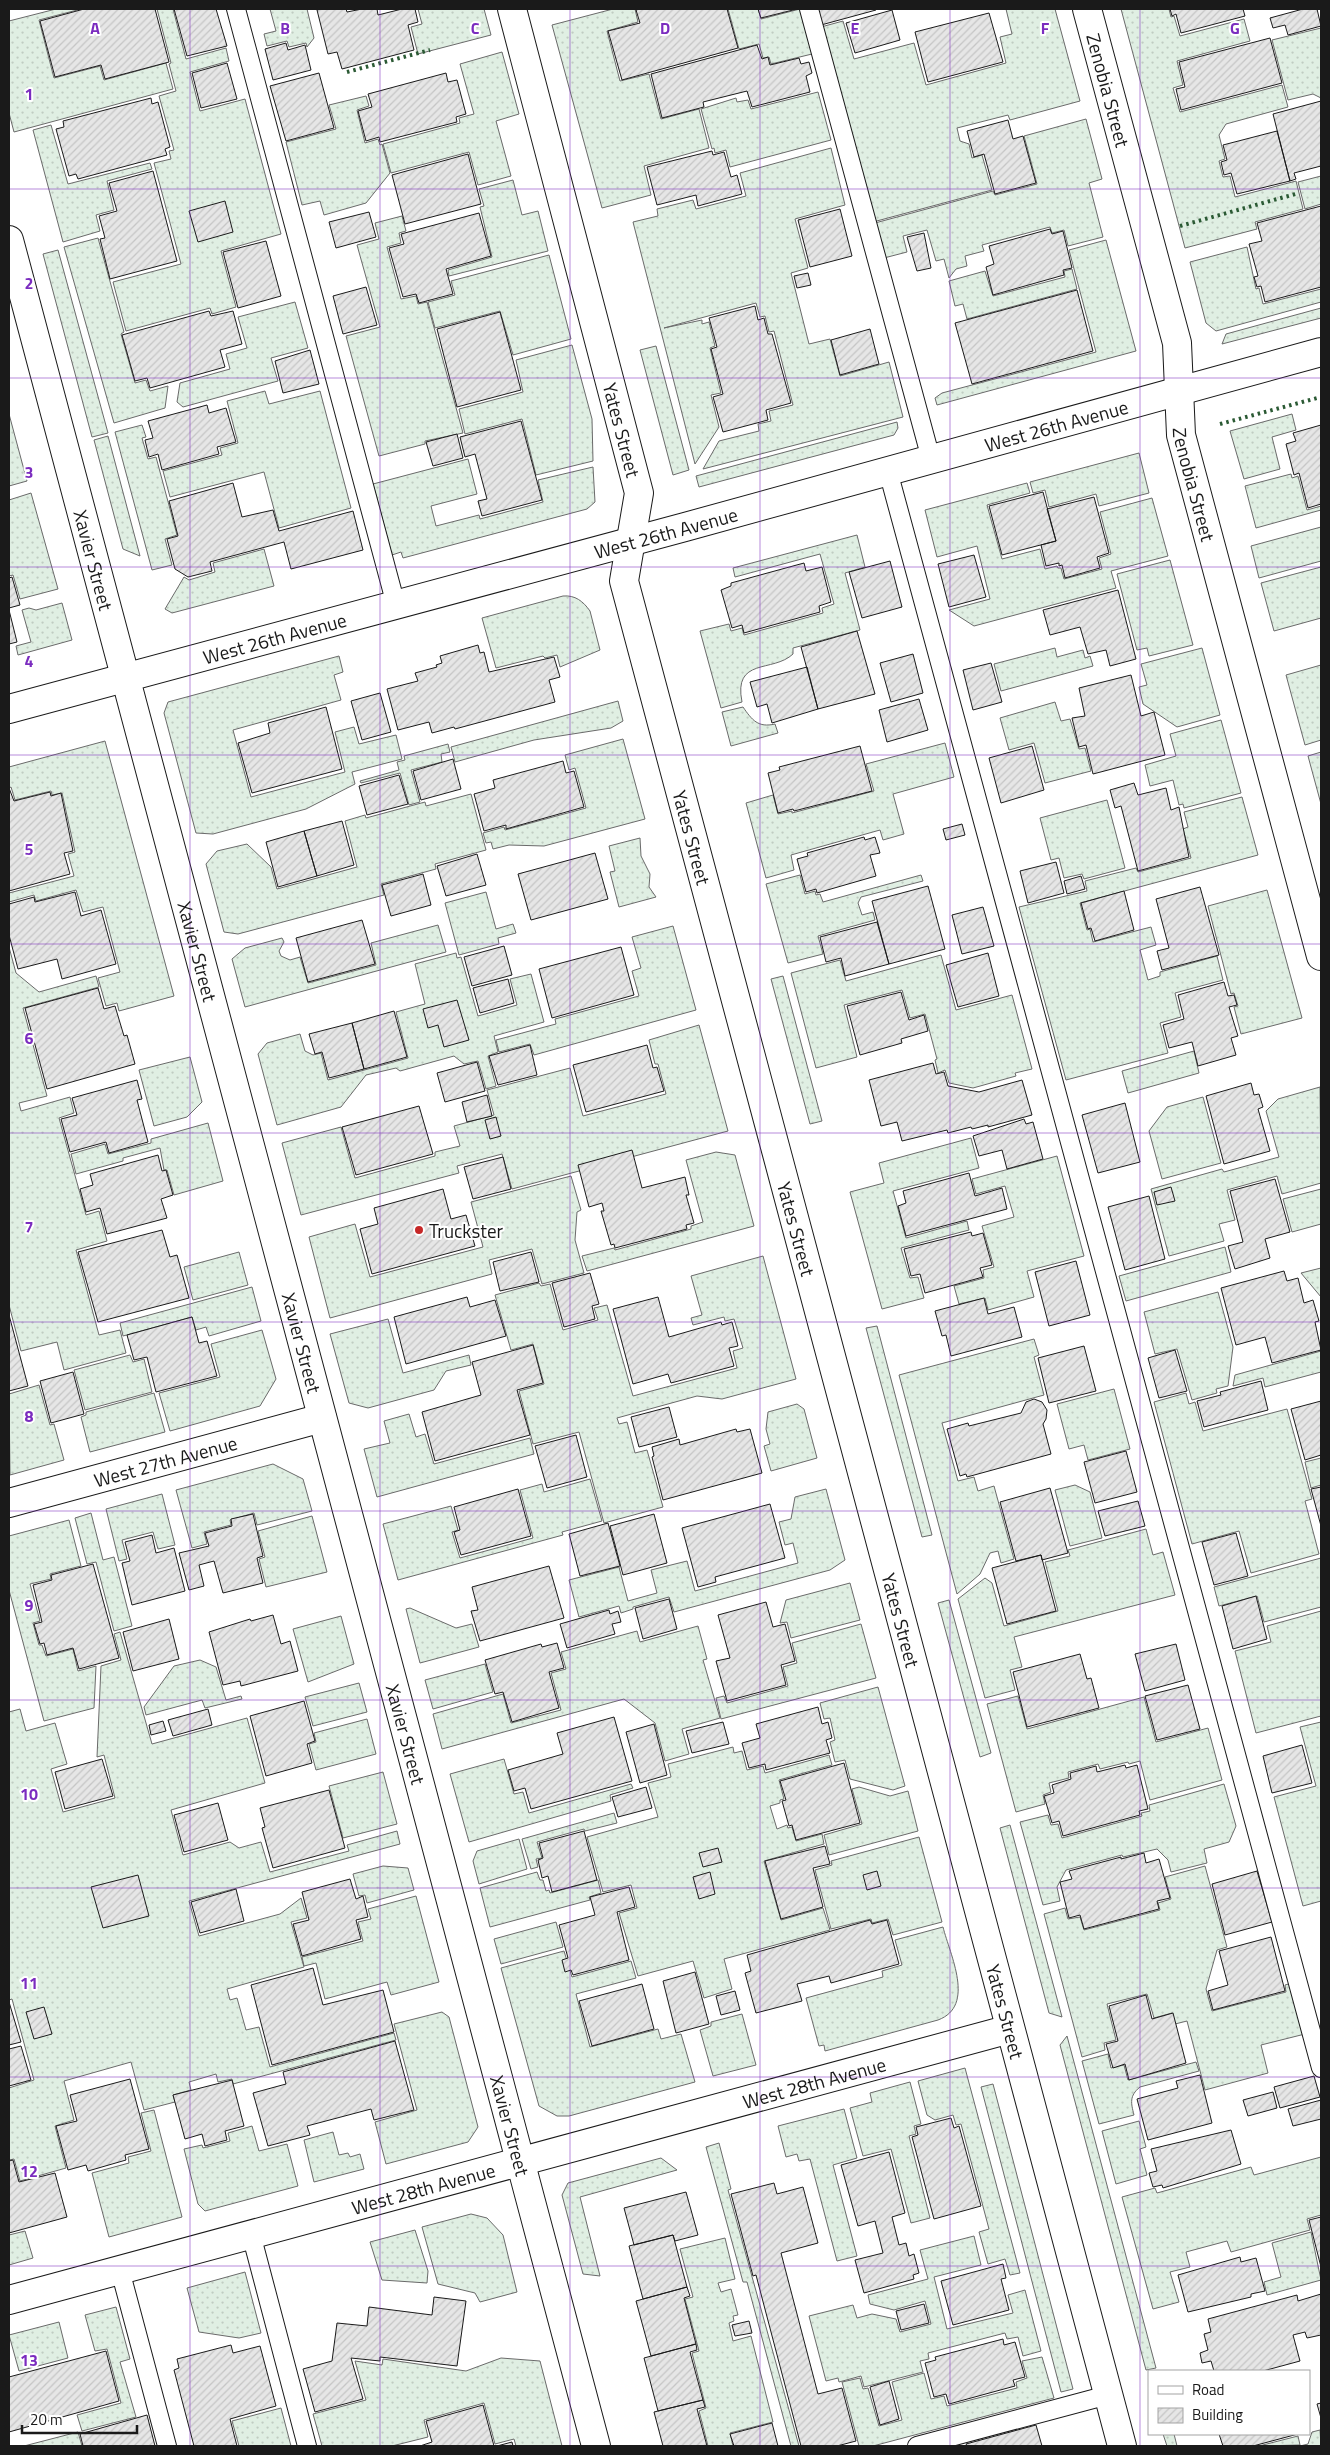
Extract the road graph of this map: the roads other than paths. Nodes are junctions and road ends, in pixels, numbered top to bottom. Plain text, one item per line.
1 (236, 9) edge
2 (512, 9) edge
3 (809, 9) edge
4 (1087, 9) edge
5 (9, 240) edge
6 (1321, 352) edge
7 (1179, 390) junction
8 (931, 459) junction
9 (888, 470) junction
10 (630, 541) junction
11 (396, 605) junction
12 (125, 678) junction
13 (9, 709) edge
14 (1321, 956) edge
15 (322, 1418) junction
16 (9, 1503) edge
17 (1010, 2029) junction
18 (1321, 2068) edge
19 (520, 2161) junction
20 (251, 2234) junction
21 (120, 2270) junction
22 (9, 2300) edge
23 (1108, 2395) junction
24 (167, 2446) edge
25 (307, 2446) edge
26 (596, 2446) edge
27 (917, 2446) edge
28 (1122, 2446) edge

1 - 11 lane
2 - 10 street, Yates Street
3 - 8 lane
4 - 7 street, Zenobia Street
5 - 12 street, Xavier Street
6 - 7 street, West 26th Avenue
7 - 8 street, West 26th Avenue
7 - 14 street, Zenobia Street
8 - 9 street, West 26th Avenue
9 - 10 street, West 26th Avenue
9 - 18 lane
10 - 11 street, West 26th Avenue
10 - 17 street, Yates Street
11 - 12 street, West 26th Avenue
12 - 13 street, West 26th Avenue
12 - 15 street, Xavier Street
15 - 16 street, West 27th Avenue
15 - 19 street, Xavier Street
17 - 19 street, West 28th Avenue
17 - 23 street, Yates Street
19 - 20 street, West 28th Avenue
19 - 26 street, Xavier Street
20 - 21 street, West 28th Avenue
20 - 25 lane
21 - 22 street, West 28th Avenue
21 - 24 lane
23 - 27 lane
23 - 28 street, Yates Street

